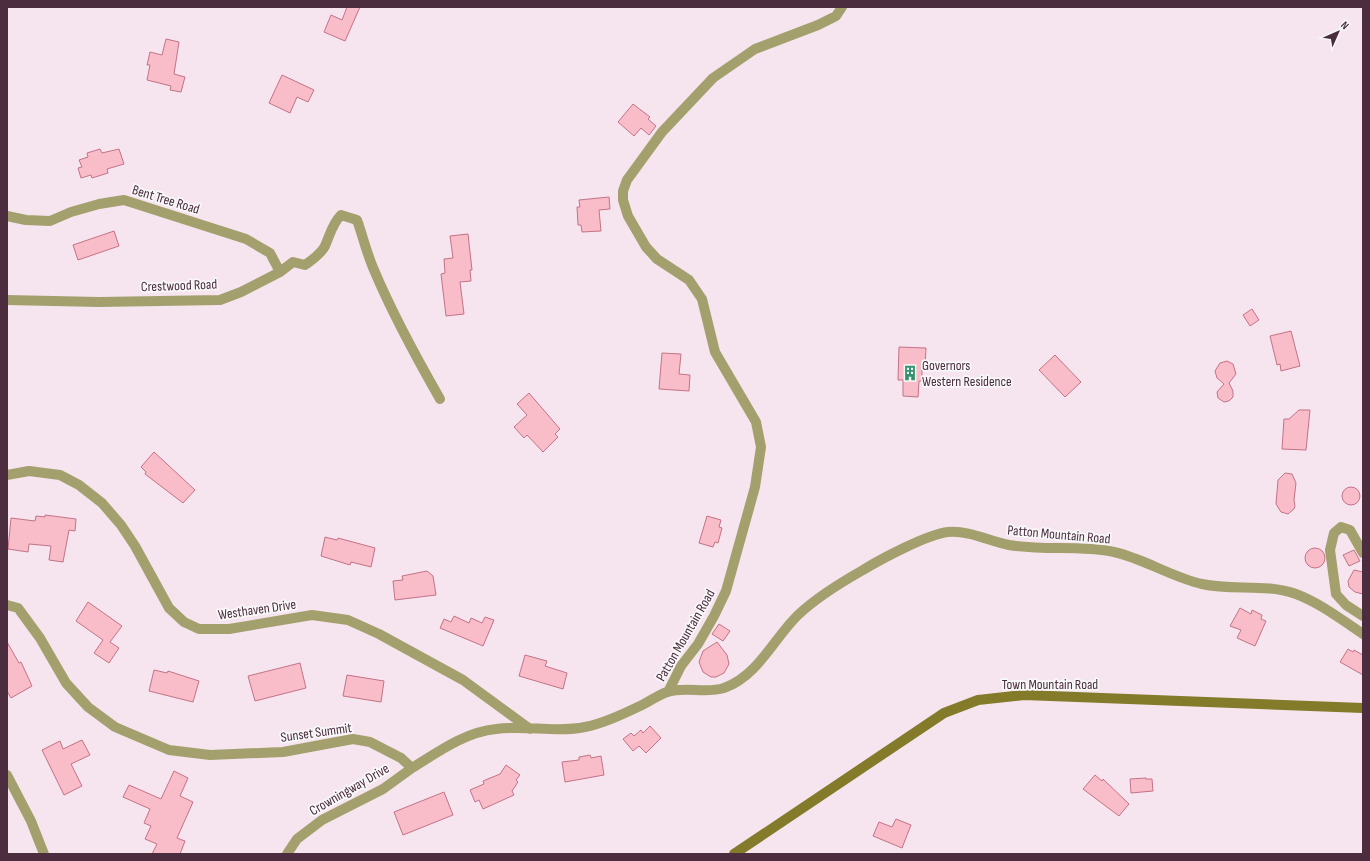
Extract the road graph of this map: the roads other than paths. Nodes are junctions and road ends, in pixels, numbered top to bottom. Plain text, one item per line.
1 (842, 7) edge
2 (7, 216) edge
3 (280, 272) junction
4 (7, 300) edge
5 (440, 399) dead end
6 (7, 475) edge
7 (1363, 553) edge
8 (7, 605) edge
9 (1363, 616) edge
10 (1363, 634) edge
11 (668, 692) junction
12 (1363, 708) edge
13 (530, 729) junction
14 (412, 768) junction
15 (7, 775) edge
16 (44, 854) edge
17 (287, 854) edge
18 (734, 854) edge

1 - 11 street, Patton Mountain Road
2 - 3 street, Bent Tree Road
3 - 4 street, Crestwood Road
3 - 5 street, Crestwood Road
6 - 13 street, Westhaven Drive
7 - 9 street
8 - 14 street, Sunset Summit
10 - 11 street, Patton Mountain Road
11 - 13 street
12 - 18 main road, Town Mountain Road
13 - 14 street
14 - 17 street, Crowningway Drive
15 - 16 street

